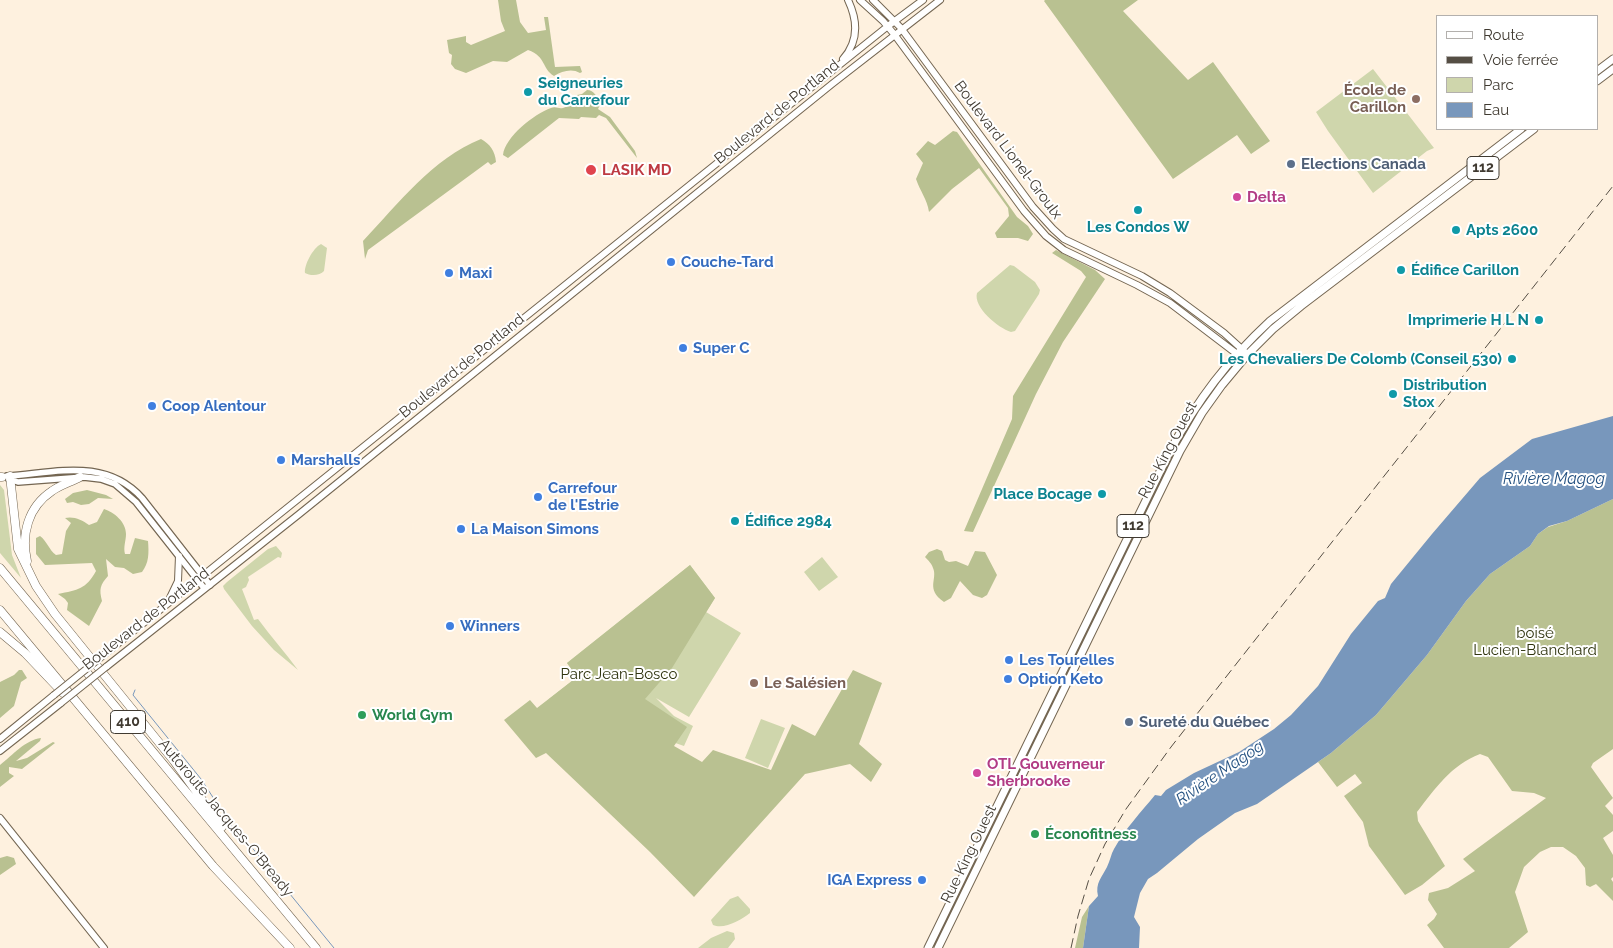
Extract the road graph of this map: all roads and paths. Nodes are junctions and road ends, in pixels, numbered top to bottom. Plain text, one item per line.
1 (848, 0) edge
2 (860, 0) edge
3 (873, 0) edge
4 (923, 0) edge
5 (940, 0) edge
6 (895, 21) junction
7 (888, 26) junction
8 (902, 28) junction
9 (894, 34) junction
10 (1613, 59) edge
11 (1613, 69) edge
12 (1598, 70) edge
13 (826, 76) junction
14 (1598, 80) edge
15 (1520, 130) edge
16 (1533, 130) edge
17 (1239, 351) junction
18 (1247, 355) junction
19 (5, 477) edge
20 (80, 477) junction
21 (179, 556) junction
22 (0, 568) edge
23 (201, 578) junction
24 (36, 586) junction
25 (207, 586) junction
26 (166, 606) junction
27 (0, 610) edge
28 (0, 632) edge
29 (0, 739) edge
30 (111, 743) junction
31 (0, 751) edge
32 (0, 818) edge
33 (0, 822) edge
34 (22, 847) junction
35 (256, 876) junction
36 (104, 948) edge
37 (290, 948) edge
38 (316, 948) edge
39 (928, 948) edge
40 (938, 948) edge

1 - 13 main road
2 - 7 main road, Boulevard Lionel-Groulx
3 - 6 main road, Boulevard Lionel-Groulx
4 - 6 main road, Boulevard de Portland
5 - 8 main road, Boulevard de Portland
6 - 7 main road, Boulevard de Portland
6 - 8 main road, Boulevard Lionel-Groulx
7 - 9 main road, Boulevard Lionel-Groulx
7 - 13 main road, Boulevard de Portland
8 - 9 main road, Boulevard de Portland
8 - 17 main road, Boulevard Lionel-Groulx
9 - 17 main road, Boulevard Lionel-Groulx
9 - 25 main road, Boulevard de Portland
10 - 12 main road
11 - 14 main road
13 - 23 main road, Boulevard de Portland
15 - 17 main road, Rue King Ouest / 112
16 - 18 main road, Rue King Ouest / 112
17 - 18 main road
17 - 39 main road, Rue King Ouest / 112
18 - 40 main road, Rue King Ouest / 112
19 - 20 street
19 - 23 street
19 - 24 highway
20 - 21 street
20 - 24 highway
21 - 23 street
21 - 26 main road
22 - 35 highway, Autoroute Jacques-O'Bready / 410
23 - 25 street
23 - 26 main road, Boulevard de Portland
24 - 35 highway
25 - 31 main road, Boulevard de Portland, bridge
26 - 29 main road, Boulevard de Portland, bridge
27 - 30 highway, 410
28 - 30 highway
30 - 37 highway, 410
32 - 34 main road
33 - 34 main road
34 - 36 main road
35 - 38 highway, Autoroute Jacques-O'Bready / 410

